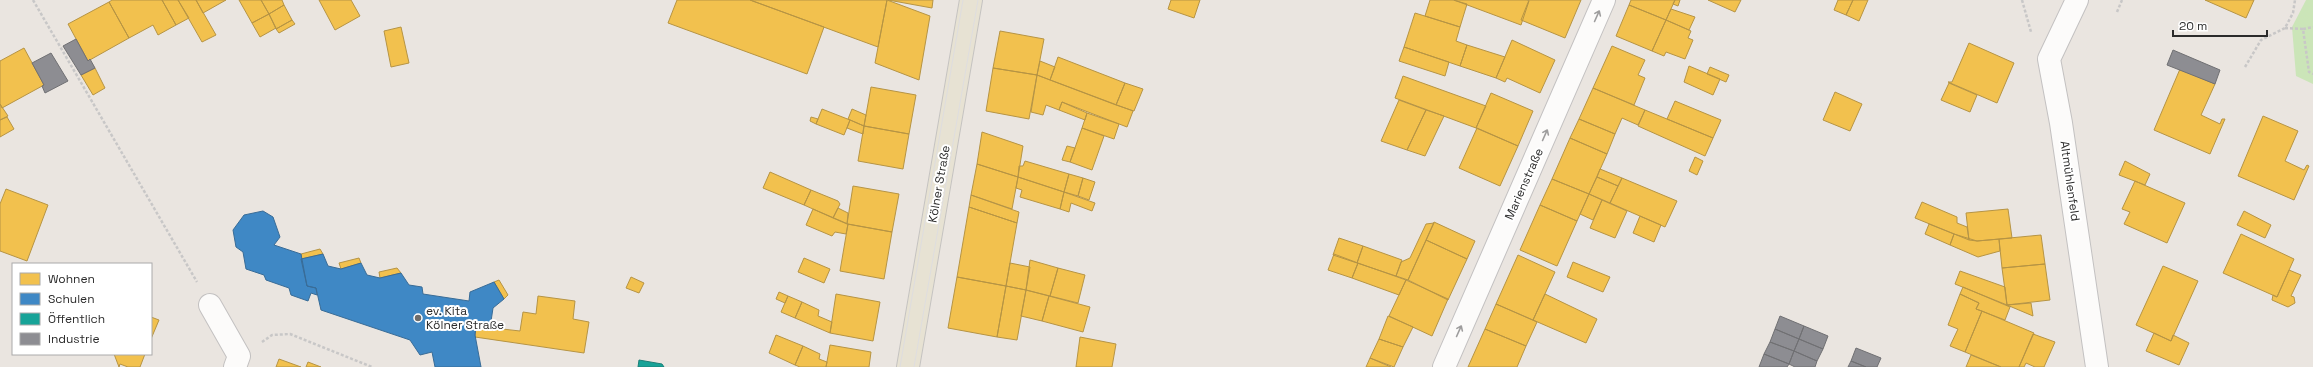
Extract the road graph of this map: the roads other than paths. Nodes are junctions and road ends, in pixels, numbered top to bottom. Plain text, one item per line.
1 (971, 0) edge
2 (1604, 0) edge
3 (2077, 0) edge
4 (210, 305) road end
5 (237, 361) edge
6 (908, 367) edge
7 (1444, 367) edge
8 (2097, 367) edge

1 - 6 main road, Kölner Straße
7 -> 2 street, Marienstraße
3 - 8 street, Altmühlenfeld
4 - 5 street

